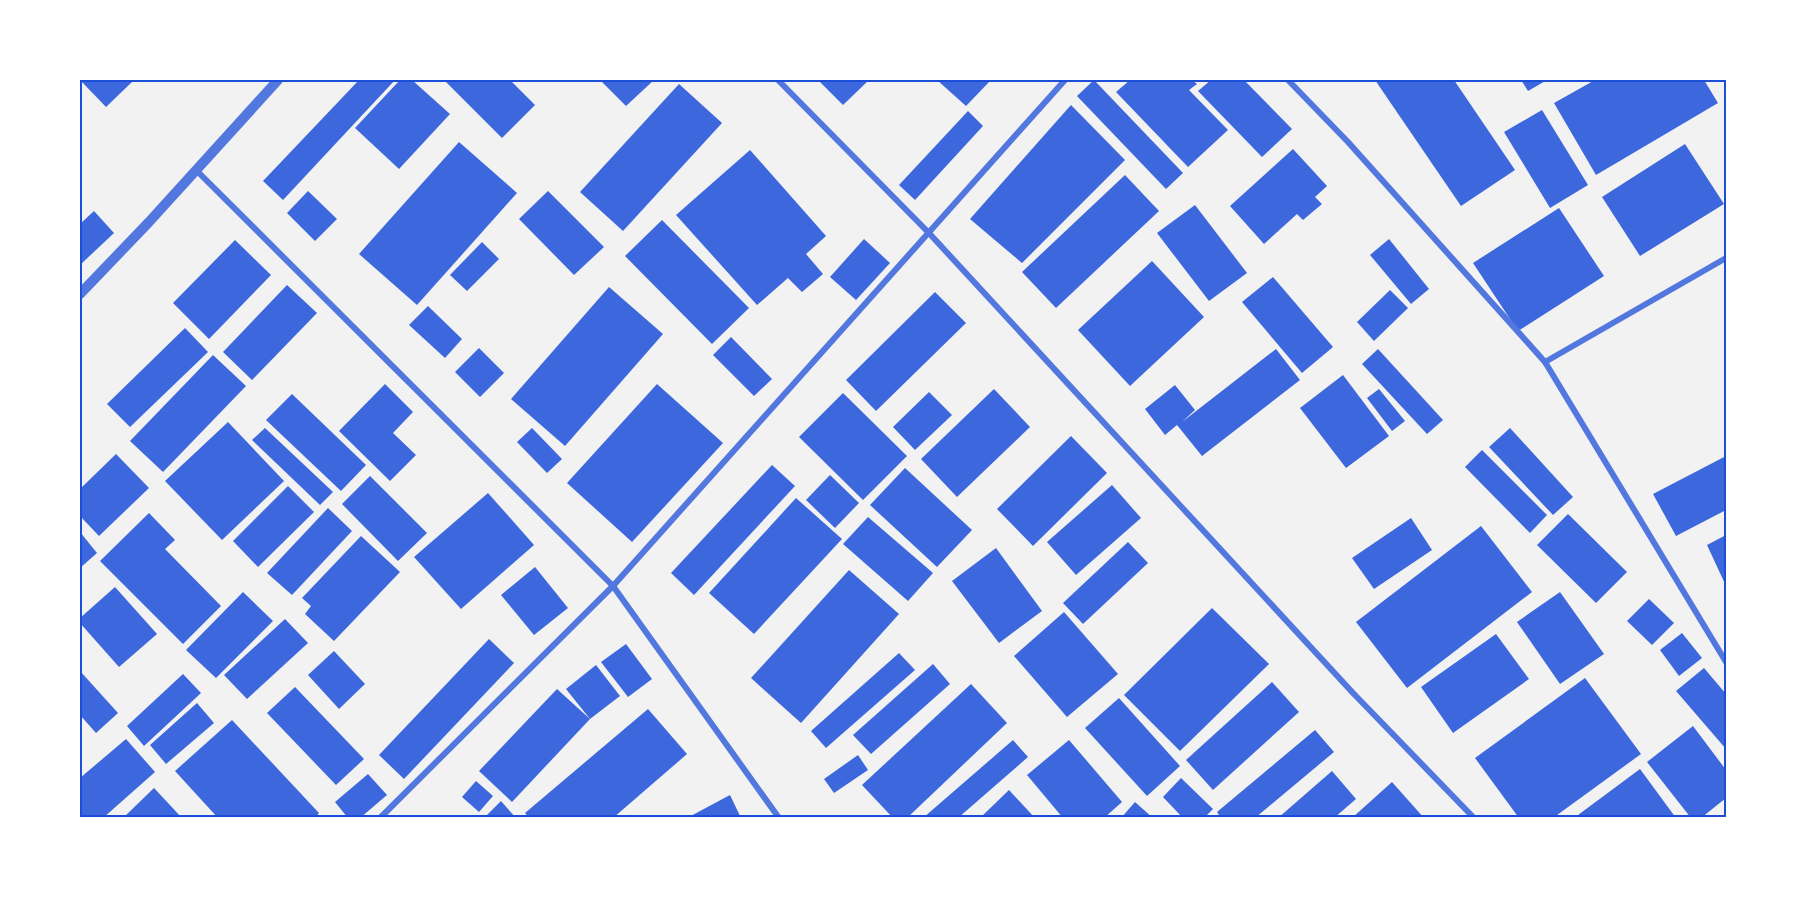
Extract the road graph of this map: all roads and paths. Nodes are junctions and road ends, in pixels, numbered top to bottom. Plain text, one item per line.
1 (278, 80) edge
2 (778, 80) edge
3 (1065, 80) edge
4 (1288, 80) edge
5 (195, 169) junction
6 (928, 232) junction
7 (1726, 258) edge
8 (80, 294) edge
9 (1545, 362) junction
10 (613, 586) junction
11 (1726, 662) edge
12 (380, 818) edge
13 (778, 818) edge
14 (1474, 818) edge

1 - 5 street
2 - 6 street
3 - 6 street
4 - 9 street
5 - 8 street
5 - 10 street
6 - 10 street
6 - 14 street
7 - 9 street
9 - 11 street
10 - 12 street
10 - 13 street

